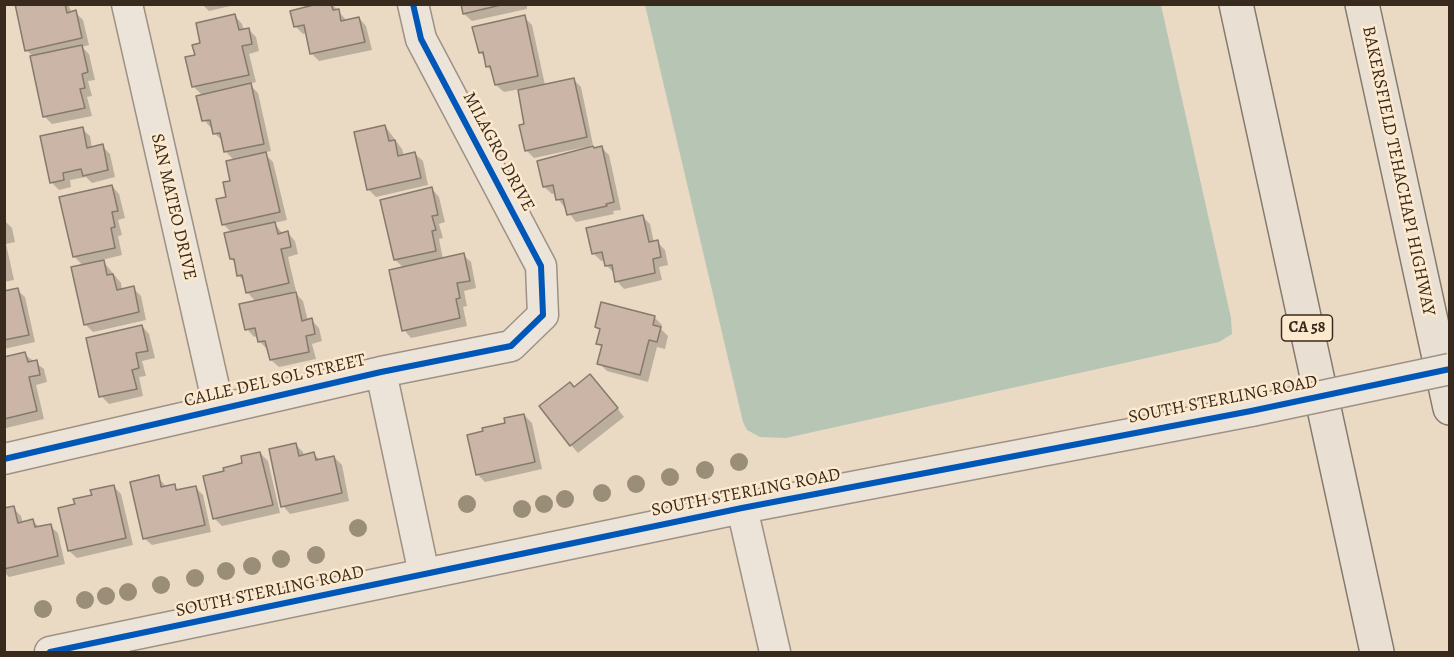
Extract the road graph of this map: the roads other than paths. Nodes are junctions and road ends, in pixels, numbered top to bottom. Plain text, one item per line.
1 (127, 4) edge
2 (412, 4) edge
3 (1236, 4) edge
4 (1362, 4) edge
5 (543, 315) joint
6 (1449, 369) edge
7 (381, 372) junction
8 (1449, 408) edge
9 (219, 409) junction
10 (4, 459) edge
11 (742, 508) junction
12 (424, 574) junction
13 (154, 643) edge
14 (50, 652) edge
15 (775, 652) edge
16 (1377, 652) edge

1 - 9 street, SAN MATEO DRIVE
2 - 5 street, MILAGRO DRIVE
3 - 16 highway, CA 58
4 - 8 highway, BAKERSFIELD TEHACHAPI HIGHWAY
5 - 7 street, CALLE DEL SOL STREET
6 - 11 street, SOUTH STERLING ROAD, bridge
7 - 9 street, CALLE DEL SOL STREET
7 - 12 street
9 - 10 street, CALLE DEL SOL STREET
11 - 12 street, SOUTH STERLING ROAD
11 - 15 street
12 - 13 street, SOUTH STERLING ROAD
13 - 14 street, SOUTH STERLING ROAD

